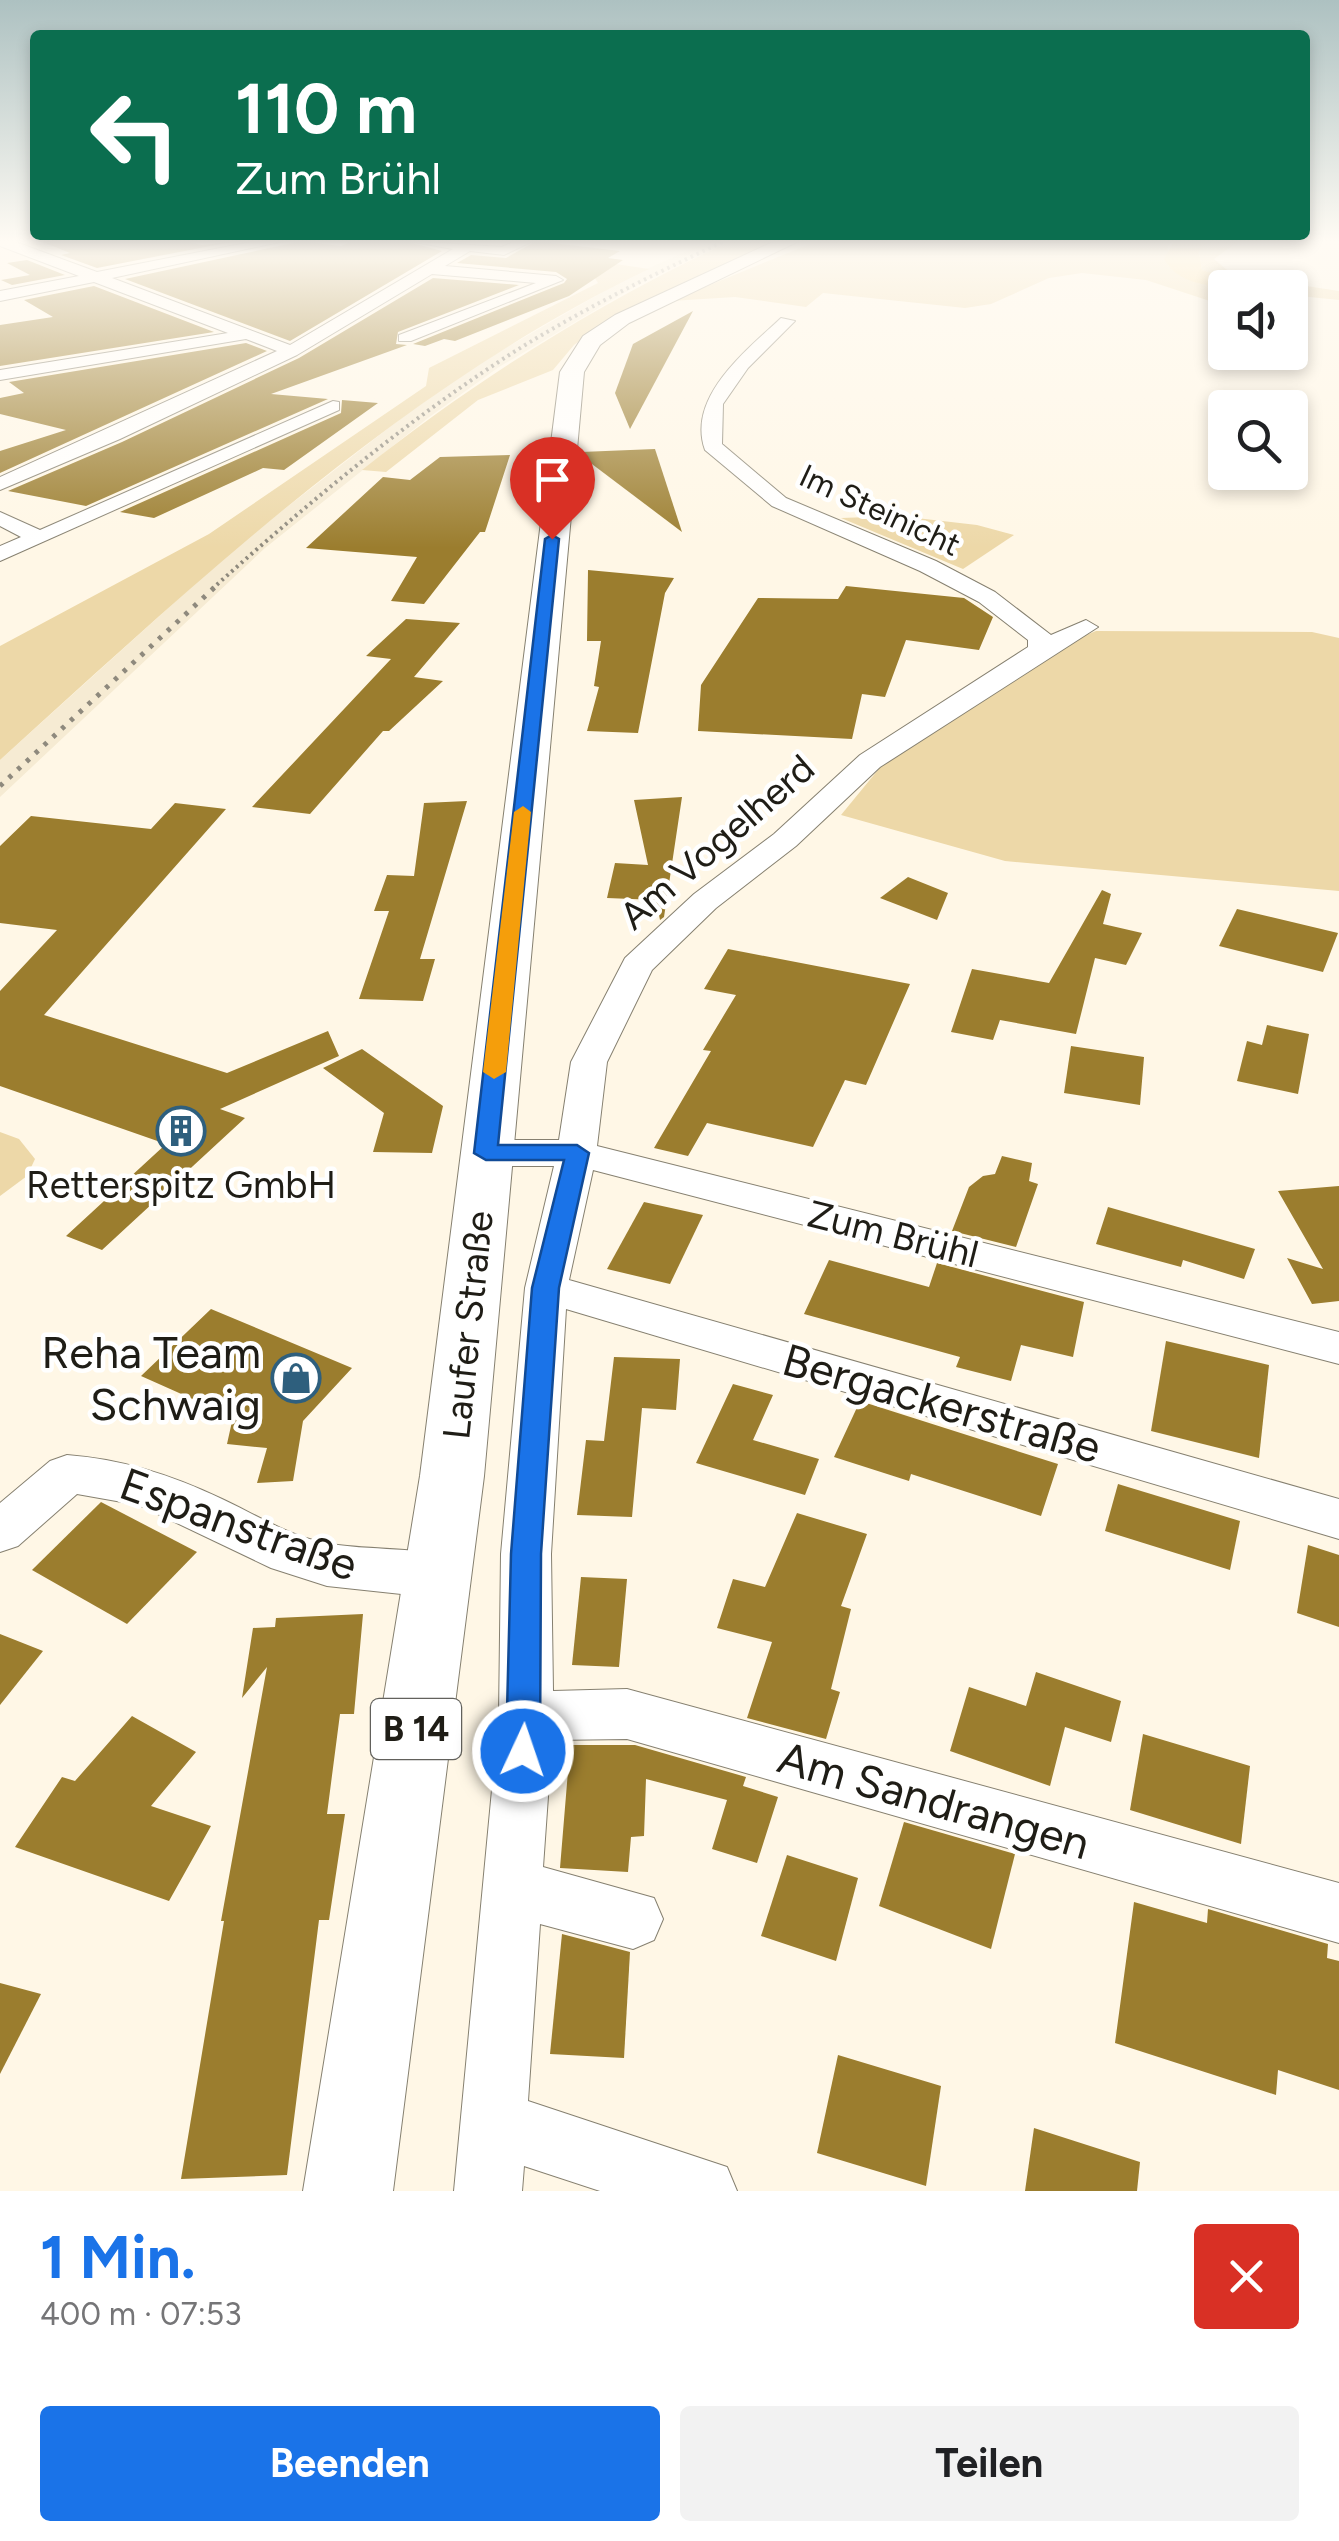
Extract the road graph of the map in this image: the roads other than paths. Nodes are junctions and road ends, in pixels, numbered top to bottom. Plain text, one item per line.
1 (194, 343) edge
2 (272, 343) edge
3 (303, 343) edge
4 (590, 343) edge
5 (764, 343) edge
6 (290, 351) junction
7 (0, 375) edge
8 (333, 406) dead end
9 (0, 484) edge
10 (0, 518) edge
11 (39, 538) junction
12 (0, 554) edge
13 (1086, 627) dead end
14 (1027, 659) junction
15 (486, 1153) junction
16 (577, 1153) junction
17 (546, 1288) junction
18 (1318, 1343) edge
19 (1339, 1519) edge
20 (0, 1532) edge
21 (440, 1575) junction
22 (526, 1716) junction
23 (513, 1888) junction
24 (1339, 1913) edge
25 (633, 1920) dead end
26 (494, 2123) junction
27 (348, 2191) edge
28 (488, 2191) edge
29 (703, 2191) edge

1 - 7 street
2 - 6 street
3 - 6 street
4 - 15 main road, Laufer Straße / B 14
5 - 14 street, Im Steinicht
6 - 9 street
8 - 11 street
10 - 11 street
11 - 12 street
13 - 14 street
14 - 16 street, Am Vogelherd
15 - 16 street, Zum Brühl
15 - 21 main road, Laufer Straße / B 14
16 - 17 street, Laufer Straße
16 - 18 street, Zum Brühl
17 - 19 street, Bergackerstraße
17 - 22 street, Laufer Straße
20 - 21 street, Espanstraße
21 - 27 main road, Laufer Straße / B 14
22 - 23 street, Laufer Straße
22 - 24 street, Am Sandrangen
23 - 25 street
23 - 26 street, Laufer Straße
26 - 28 street, Laufer Straße
26 - 29 street

